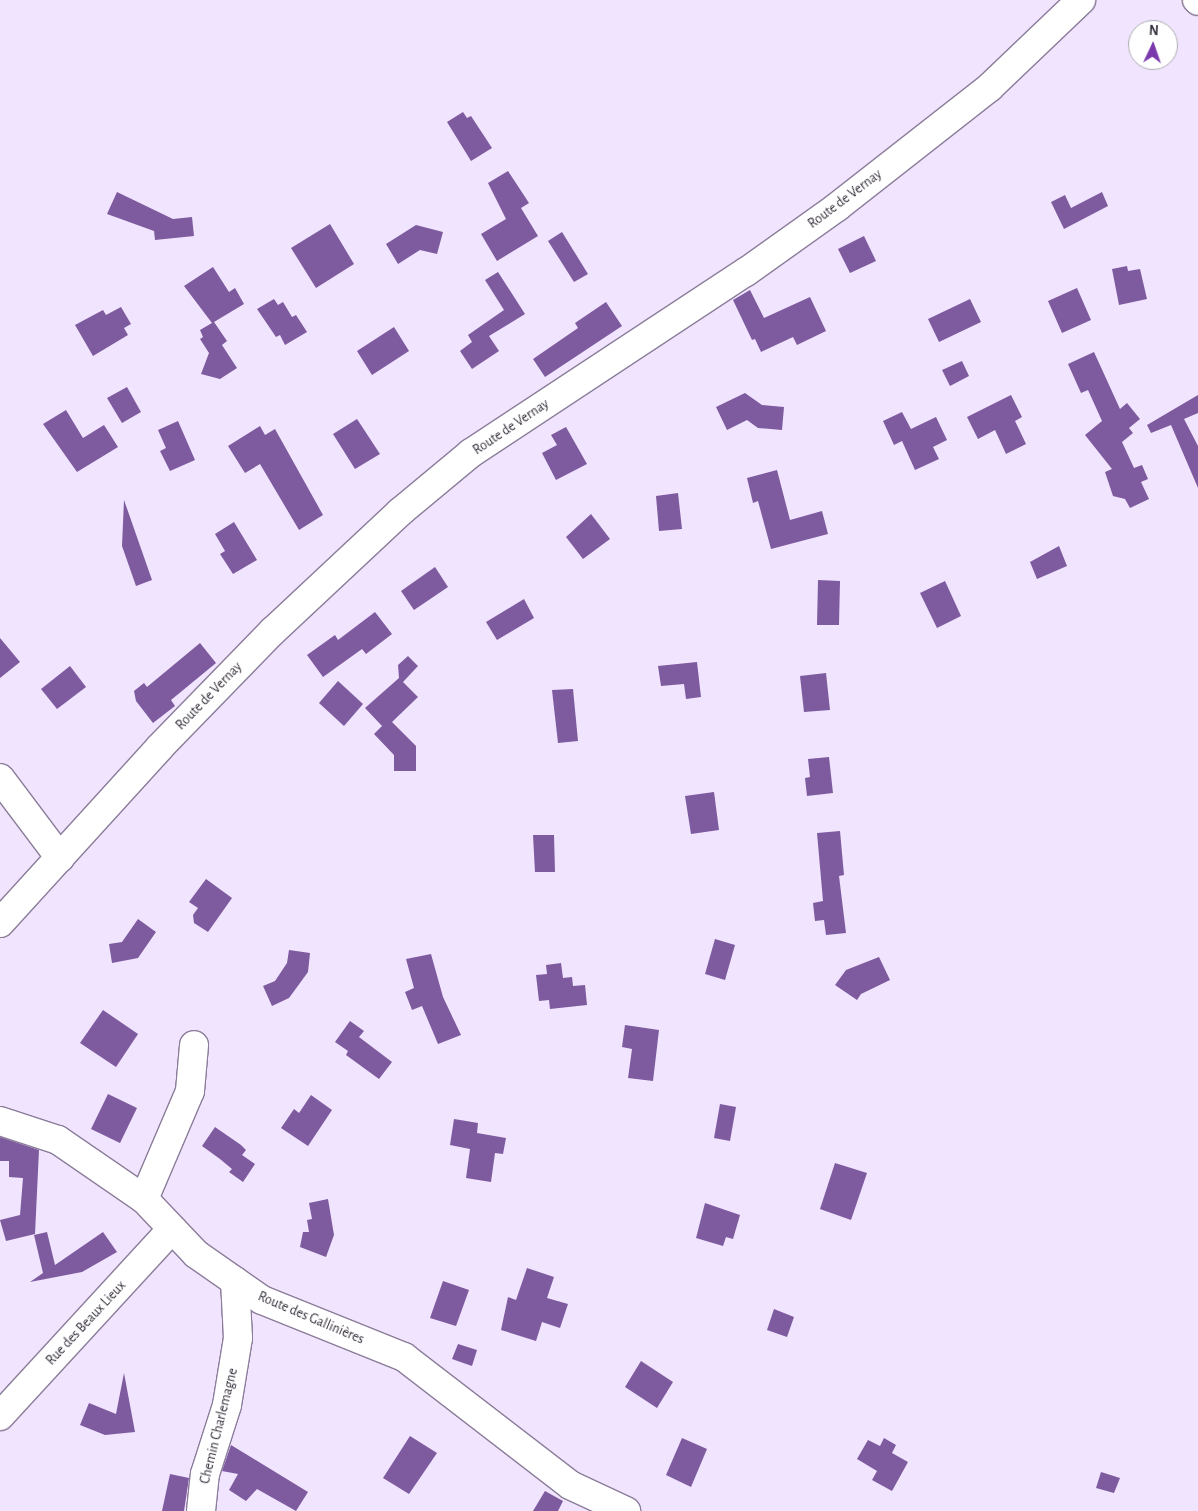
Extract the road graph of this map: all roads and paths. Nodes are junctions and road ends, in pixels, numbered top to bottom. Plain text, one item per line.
1 (1081, 0) edge
2 (0, 778) edge
3 (9, 805) edge
4 (60, 858) junction
5 (0, 923) edge
6 (194, 1045) dead end
7 (0, 1121) edge
8 (144, 1199) junction
9 (172, 1229) junction
10 (235, 1281) junction
11 (0, 1416) edge
12 (201, 1511) edge
13 (626, 1511) edge

1 - 4 street, Route de Vernay
2 - 3 street
3 - 4 street
4 - 5 street, Route de Vernay
6 - 8 street
7 - 8 street, Route des Gallinières
8 - 9 street, Route des Gallinières
9 - 10 street, Route des Gallinières
9 - 11 street, Rue des Beaux Lieux
10 - 12 street, Chemin Charlemagne
10 - 13 street, Route des Gallinières

